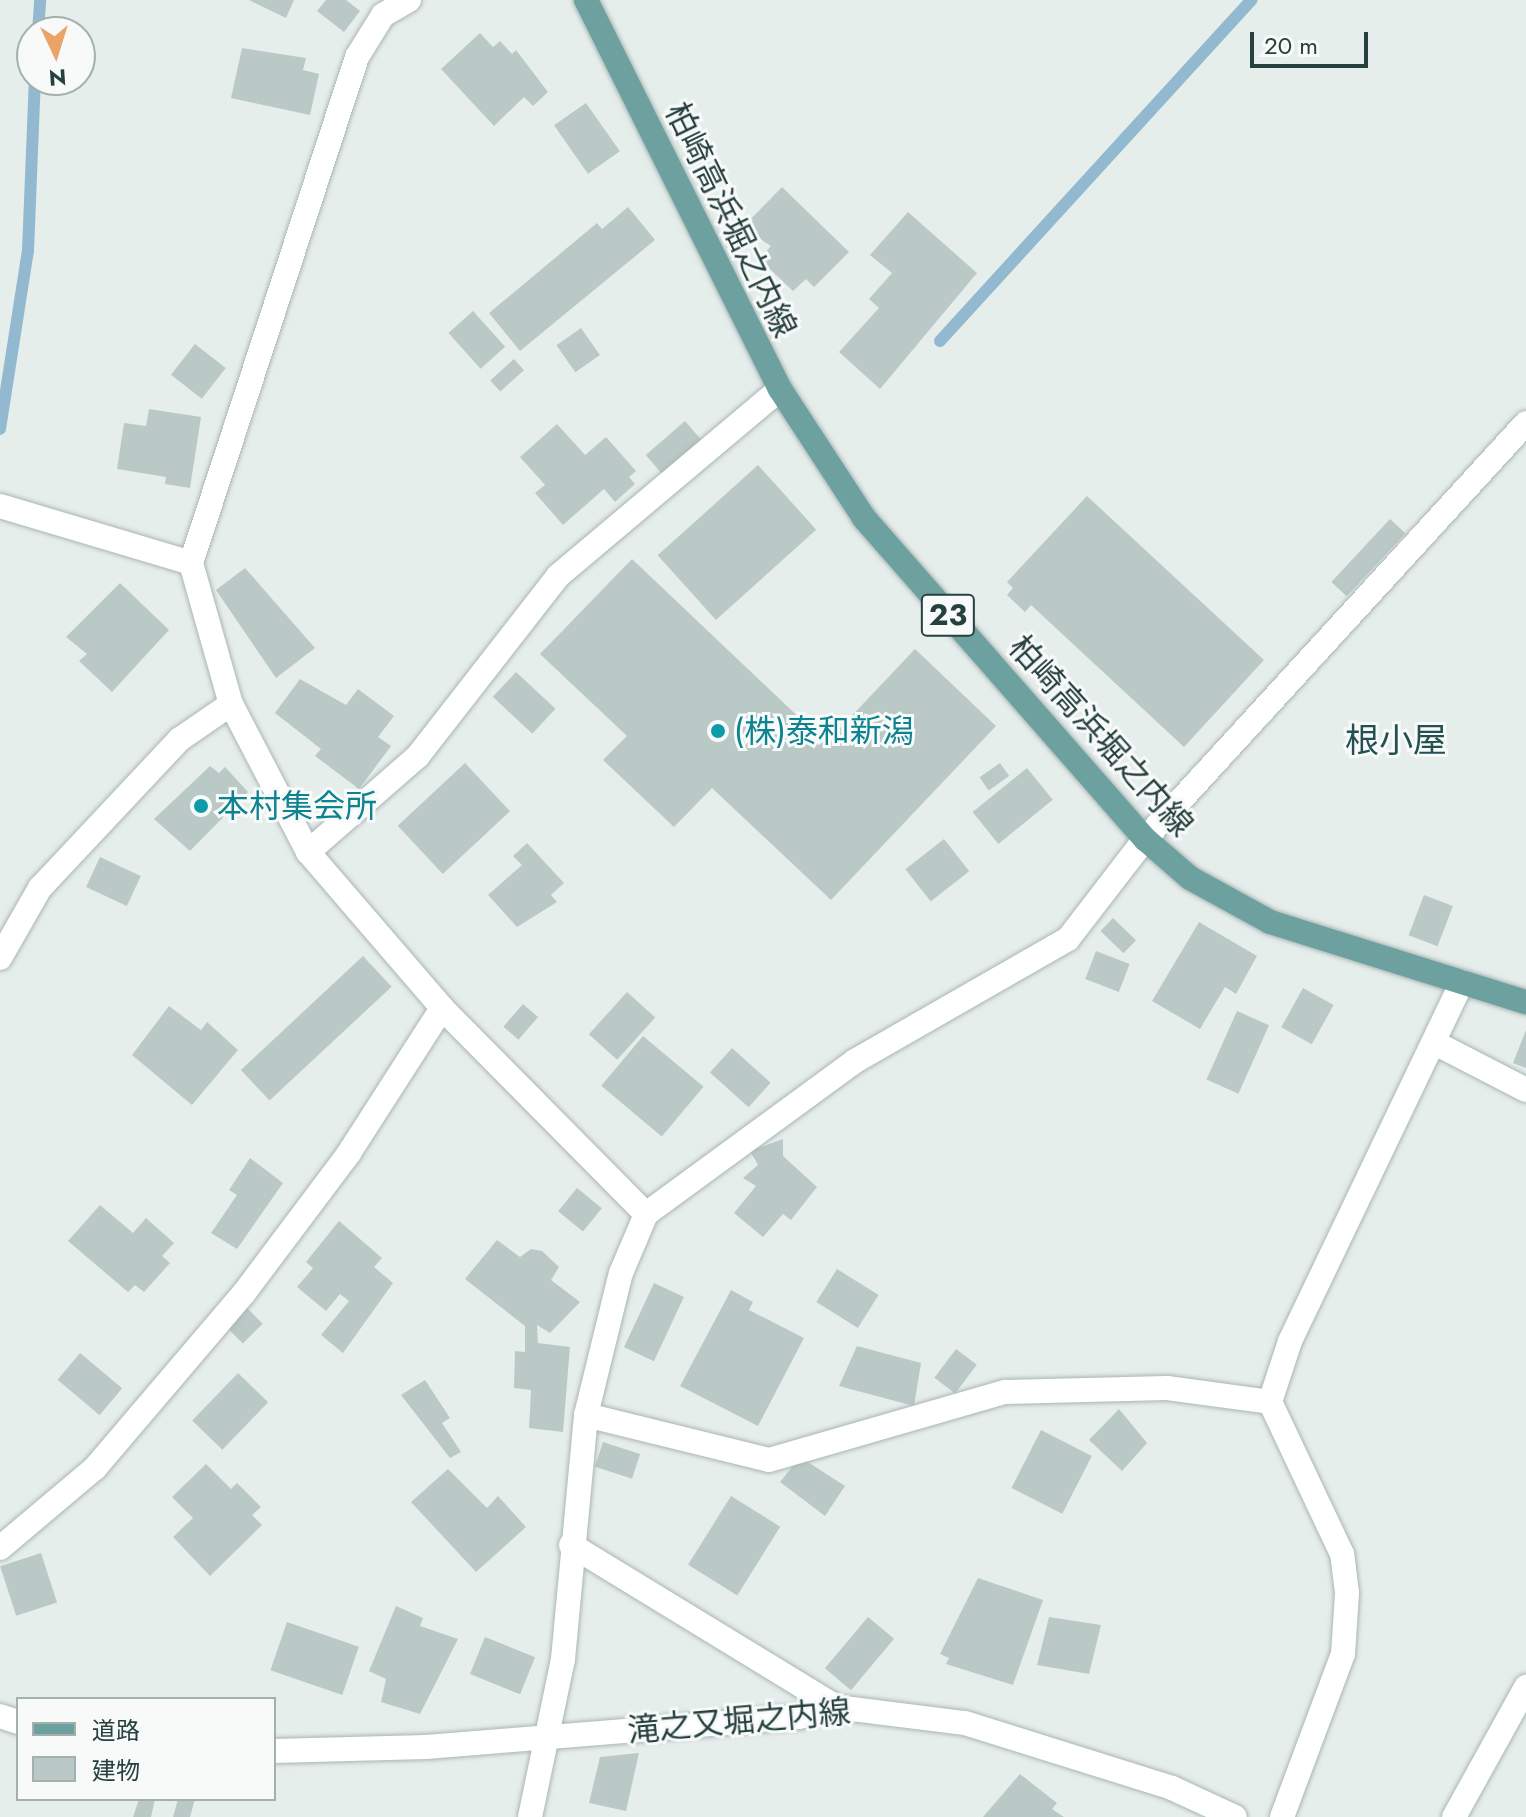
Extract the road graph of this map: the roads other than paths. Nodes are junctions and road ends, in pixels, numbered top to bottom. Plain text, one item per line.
1 (409, 0) edge
2 (586, 0) edge
3 (780, 389) junction
4 (1526, 423) edge
5 (0, 506) edge
6 (191, 563) junction
7 (231, 704) junction
8 (1145, 839) junction
9 (308, 852) junction
10 (0, 958) edge
11 (1462, 982) junction
12 (1526, 1002) edge
13 (442, 1008) junction
14 (1435, 1043) junction
15 (1526, 1090) edge
16 (646, 1214) junction
17 (1270, 1402) junction
18 (586, 1415) junction
19 (571, 1545) junction
20 (0, 1548) edge
21 (1526, 1687) edge
22 (836, 1707) junction
23 (545, 1737) junction
24 (276, 1751) edge
25 (530, 1817) edge
26 (1235, 1817) edge
27 (1282, 1817) edge
28 (1454, 1817) edge

1 - 6 street
2 - 3 main road, 柏崎高浜堀之内線 / 23
3 - 8 main road, 柏崎高浜堀之内線 / 23
3 - 9 street
4 - 8 street
5 - 6 street
6 - 7 street
7 - 9 street
7 - 10 street
8 - 11 main road, 柏崎高浜堀之内線 / 23
8 - 16 street
9 - 13 street
11 - 12 main road, 柏崎高浜堀之内線 / 23
11 - 14 street
13 - 16 street
13 - 20 street
14 - 15 street
14 - 17 street
16 - 18 street
17 - 18 street
17 - 27 street
18 - 19 street
19 - 22 street
19 - 23 street
21 - 28 street
22 - 23 street, 滝之又堀之内線
22 - 26 street, 滝之又堀之内線
23 - 24 street, 滝之又堀之内線
23 - 25 street

